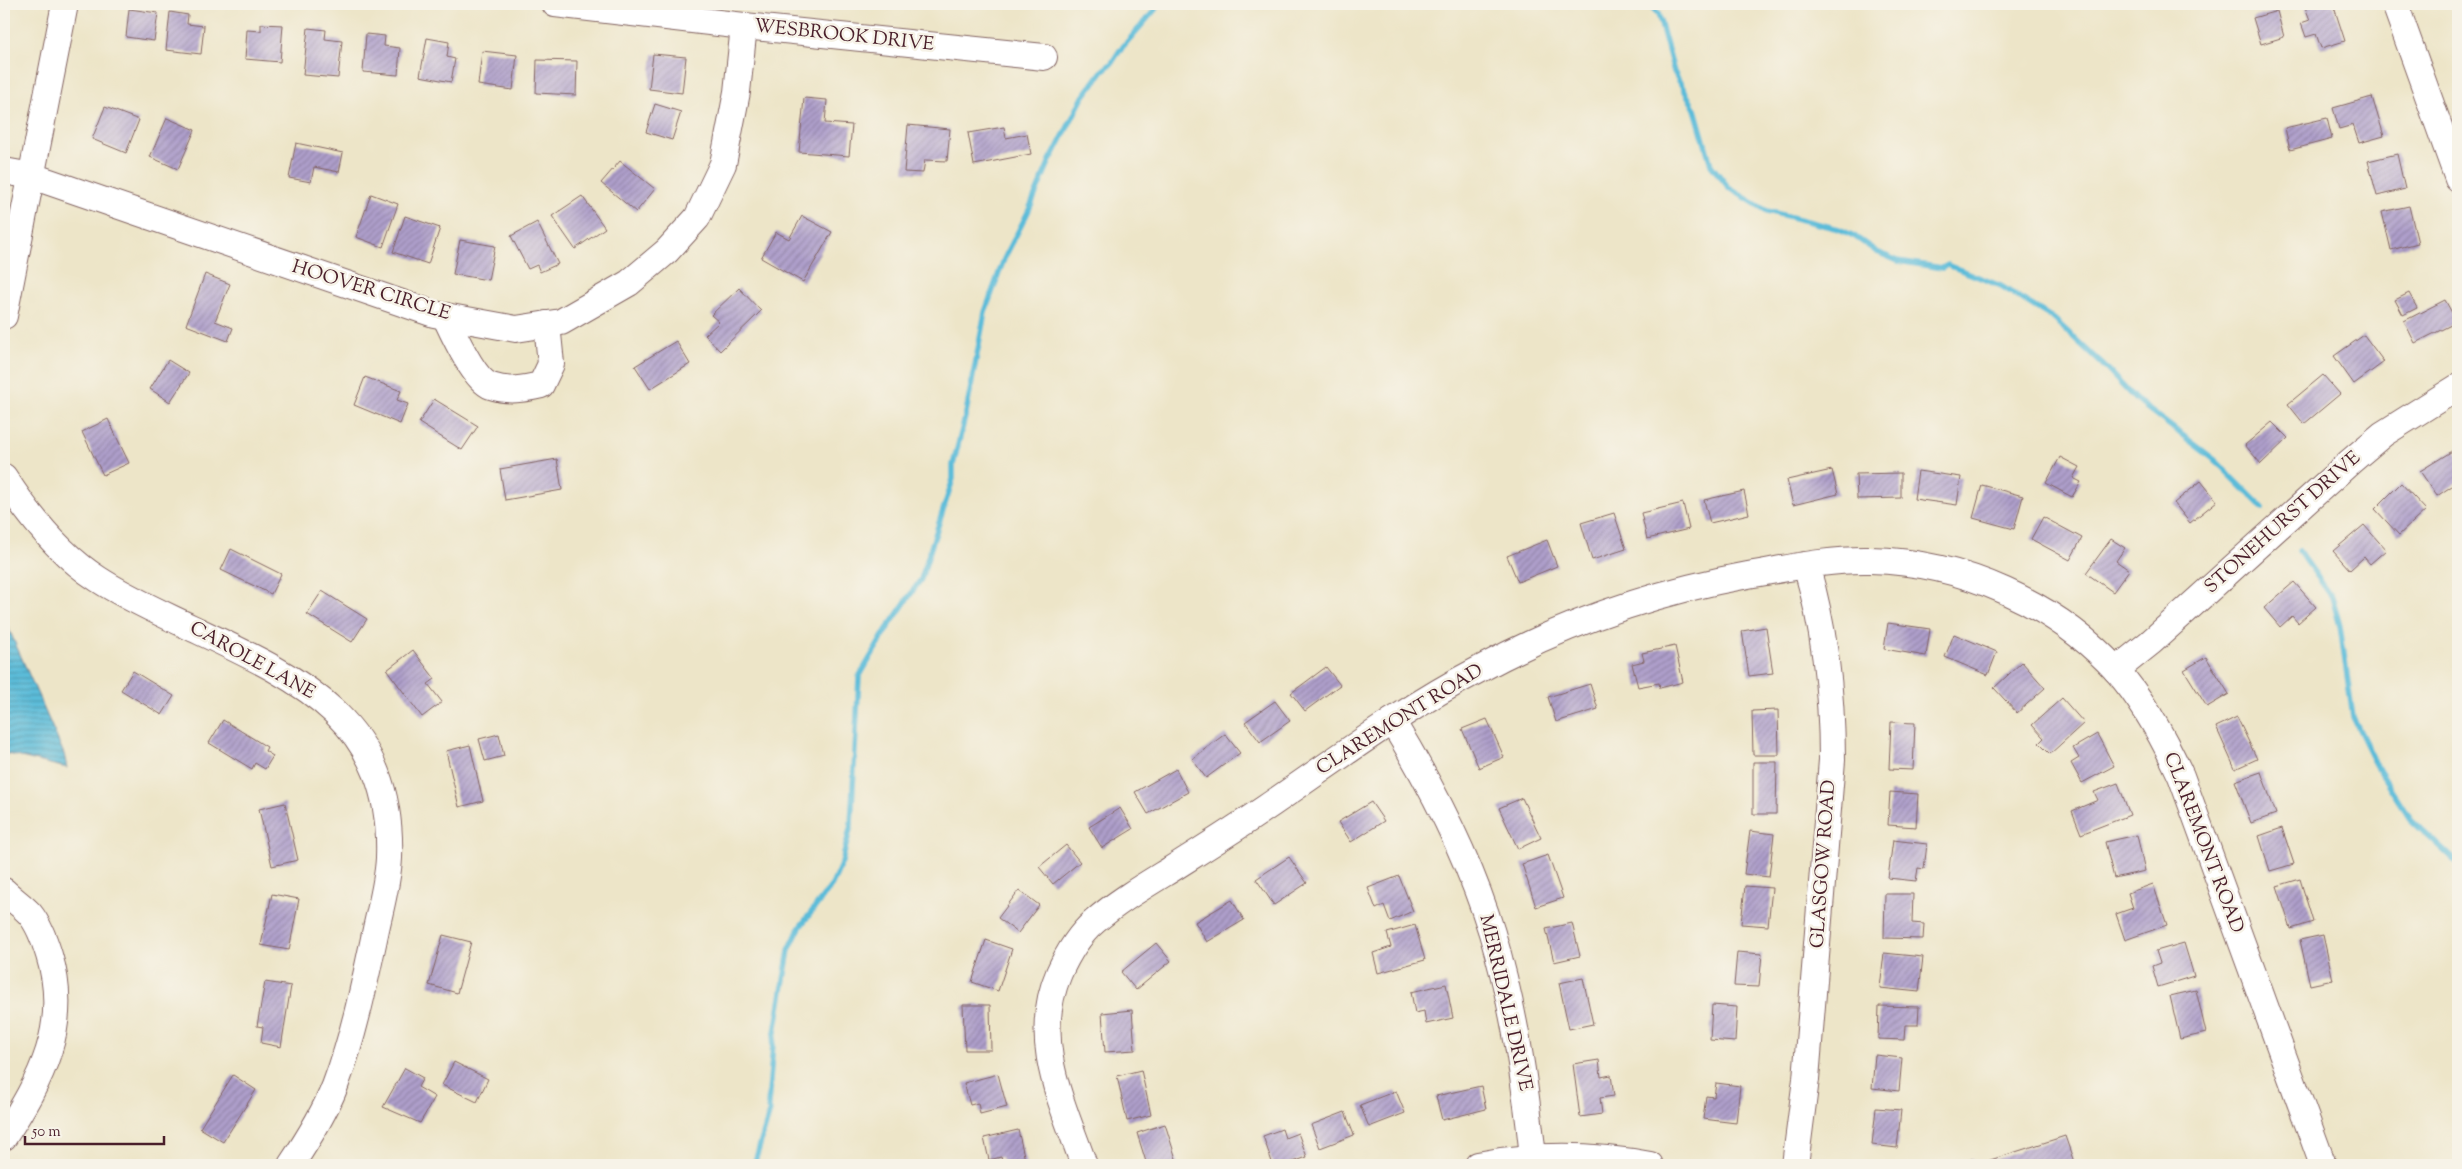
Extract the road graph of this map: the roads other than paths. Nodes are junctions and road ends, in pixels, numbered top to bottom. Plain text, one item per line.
1 (65, 4) edge
2 (555, 4) edge
3 (2395, 4) edge
4 (744, 26) junction
5 (1044, 57) dead end
6 (4, 171) edge
7 (32, 176) junction
8 (2458, 179) edge
9 (4, 316) edge
10 (445, 316) junction
11 (547, 324) junction
12 (2458, 387) edge
13 (4, 477) edge
14 (1806, 565) junction
15 (2116, 670) junction
16 (1392, 721) junction
17 (4, 891) edge
18 (4, 1137) edge
19 (1533, 1157) junction
20 (292, 1165) edge
21 (1084, 1165) edge
22 (1478, 1165) edge
23 (1650, 1165) edge
24 (1794, 1165) edge
25 (2323, 1165) edge

1 - 7 street
2 - 4 street, WESBROOK DRIVE
3 - 8 street
4 - 5 street, WESBROOK DRIVE
4 - 11 street, HOOVER CIRCLE
6 - 7 street, HOOVER CIRCLE
7 - 9 street
7 - 10 street, HOOVER CIRCLE
10 - 11 street, HOOVER CIRCLE
10 - 11 street
12 - 15 street, STONEHURST DRIVE
13 - 20 street, CAROLE LANE
14 - 15 street, CLAREMONT ROAD
14 - 16 street, CLAREMONT ROAD
14 - 24 street, GLASGOW ROAD
15 - 25 street, CLAREMONT ROAD
16 - 19 street, MERRIDALE DRIVE
16 - 21 street, CLAREMONT ROAD
17 - 18 street
19 - 22 street
19 - 23 street

